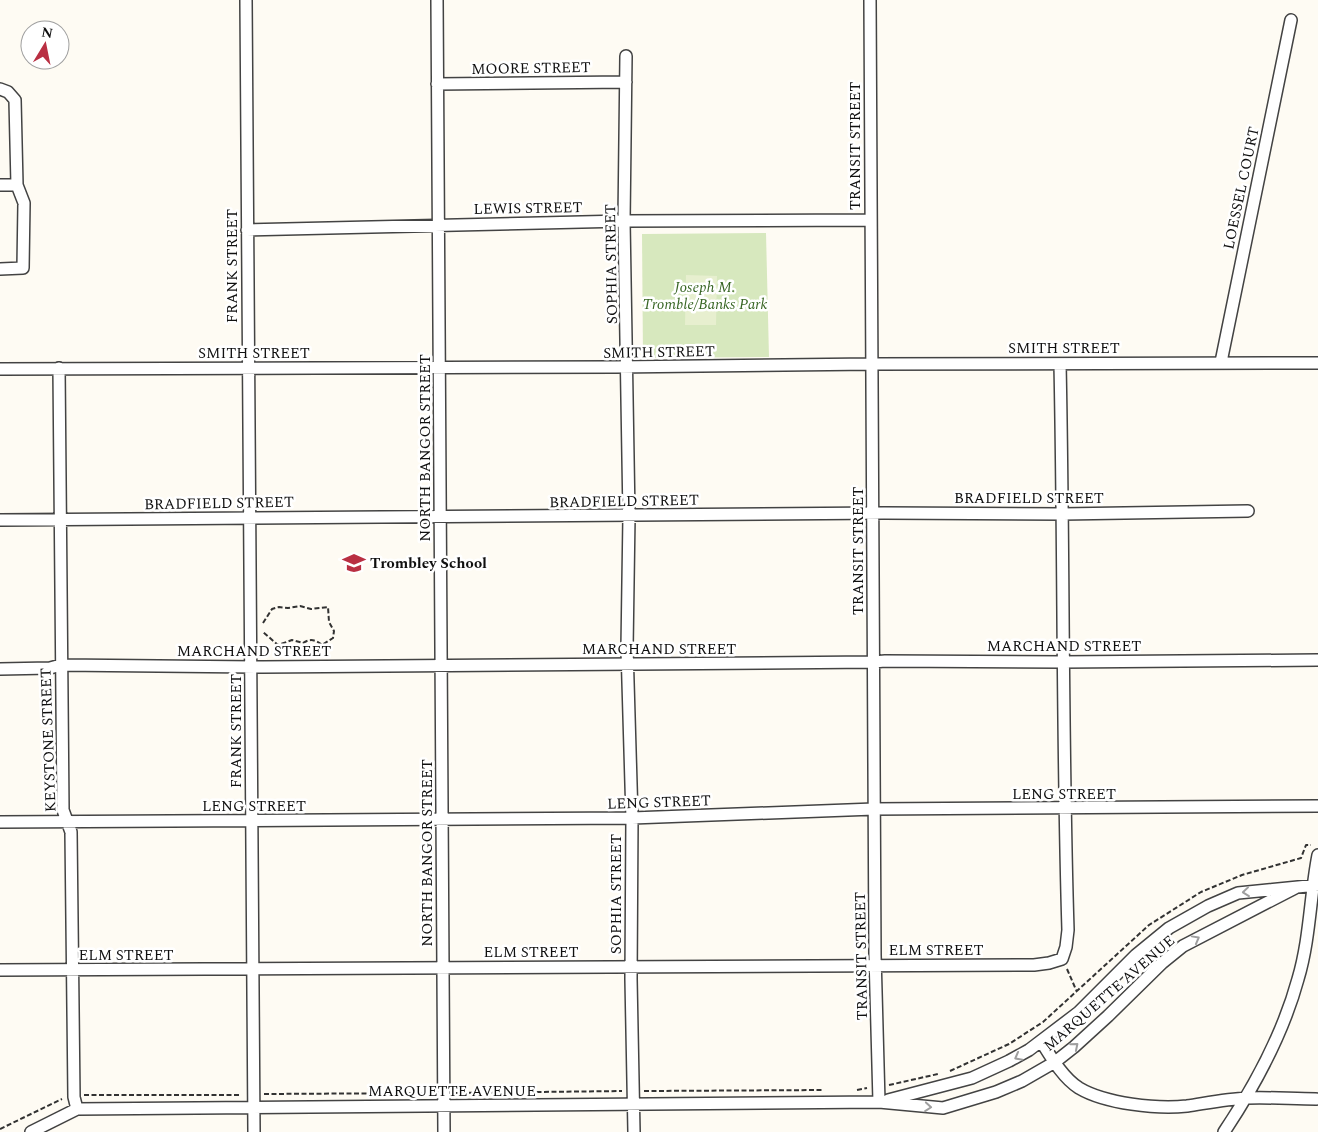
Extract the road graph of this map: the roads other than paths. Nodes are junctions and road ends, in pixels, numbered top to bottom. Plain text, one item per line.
1 (246, 0) edge
2 (437, 0) edge
3 (870, 0) edge
4 (1291, 20) dead end
5 (626, 56) dead end
6 (626, 82) junction
7 (438, 84) junction
8 (0, 89) edge
9 (17, 185) junction
10 (0, 186) edge
11 (870, 220) junction
12 (624, 221) junction
13 (438, 225) junction
14 (247, 230) junction
15 (0, 268) edge
16 (1221, 362) junction
17 (1318, 363) edge
18 (872, 364) junction
19 (1060, 364) junction
20 (627, 367) junction
21 (59, 368) junction
22 (440, 368) junction
23 (0, 369) edge
24 (247, 369) junction
25 (1248, 511) dead end
26 (872, 513) junction
27 (1063, 514) junction
28 (629, 516) junction
29 (249, 517) junction
30 (440, 517) junction
31 (0, 520) edge
32 (60, 520) junction
33 (1318, 660) edge
34 (874, 662) junction
35 (1063, 662) junction
36 (628, 664) junction
37 (61, 665) junction
38 (251, 666) junction
39 (440, 666) junction
40 (0, 669) edge
41 (1318, 806) edge
42 (874, 809) junction
43 (1064, 809) junction
44 (632, 818) junction
45 (442, 820) junction
46 (252, 821) junction
47 (0, 822) edge
48 (67, 822) junction
49 (1315, 850) edge
50 (1315, 885) edge
51 (1295, 888) junction
52 (876, 965) junction
53 (631, 966) junction
54 (442, 967) junction
55 (0, 970) edge
56 (252, 970) junction
57 (73, 971) junction
58 (1041, 1041) junction
59 (1055, 1062) junction
60 (1247, 1098) junction
61 (1316, 1099) dead end
62 (879, 1102) junction
63 (634, 1105) junction
64 (444, 1106) junction
65 (254, 1107) junction
66 (78, 1109) junction
67 (31, 1132) edge
68 (254, 1132) edge
69 (444, 1132) edge
70 (634, 1132) edge
71 (1224, 1132) edge

1 - 14 street, FRANK STREET
2 - 7 street, NORTH BANGOR STREET
3 - 11 street, TRANSIT STREET
4 - 16 street, LOESSEL COURT
5 - 6 street, SOPHIA STREET
6 - 7 street, MOORE STREET
6 - 12 street, SOPHIA STREET
7 - 13 street, NORTH BANGOR STREET
8 - 9 street
9 - 10 street
9 - 15 street
11 - 12 street, LEWIS STREET
11 - 18 street, TRANSIT STREET
12 - 13 street, LEWIS STREET
12 - 20 street, SOPHIA STREET
13 - 14 street, LEWIS STREET
13 - 22 street, NORTH BANGOR STREET
14 - 24 street, FRANK STREET
16 - 17 street, SMITH STREET
16 - 19 street, SMITH STREET
18 - 19 street, SMITH STREET
18 - 20 street, SMITH STREET
18 - 26 street, TRANSIT STREET
19 - 27 street
20 - 22 street, SMITH STREET
20 - 28 street, SOPHIA STREET
21 - 23 street, SMITH STREET
21 - 24 street, SMITH STREET
21 - 32 street, KEYSTONE STREET
22 - 24 street, SMITH STREET
22 - 30 street, NORTH BANGOR STREET
24 - 29 street, FRANK STREET
25 - 27 street, BRADFIELD STREET
26 - 27 street, BRADFIELD STREET
26 - 28 street, BRADFIELD STREET
26 - 34 street, TRANSIT STREET
27 - 35 street
28 - 30 street, BRADFIELD STREET
28 - 36 street, SOPHIA STREET
29 - 30 street, BRADFIELD STREET
29 - 32 street, BRADFIELD STREET
29 - 38 street, FRANK STREET
30 - 39 street, NORTH BANGOR STREET
31 - 32 street, BRADFIELD STREET
32 - 37 street, KEYSTONE STREET
33 - 35 street, MARCHAND STREET
34 - 35 street, MARCHAND STREET
34 - 36 street, MARCHAND STREET
34 - 42 street, TRANSIT STREET
35 - 43 street
36 - 39 street, MARCHAND STREET
36 - 44 street, SOPHIA STREET
37 - 38 street, MARCHAND STREET
37 - 40 street, MARCHAND STREET
37 - 48 street, KEYSTONE STREET
38 - 39 street, MARCHAND STREET
38 - 46 street, FRANK STREET
39 - 45 street, NORTH BANGOR STREET
41 - 43 street, LENG STREET
42 - 43 street, LENG STREET
42 - 44 street, LENG STREET
42 - 52 street, TRANSIT STREET
43 - 52 street, ELM STREET
44 - 45 street, LENG STREET
44 - 53 street, SOPHIA STREET
45 - 46 street, LENG STREET
45 - 54 street, NORTH BANGOR STREET
46 - 48 street, LENG STREET
46 - 56 street, FRANK STREET
47 - 48 street, LENG STREET
48 - 57 street, KEYSTONE STREET
49 - 50 street
50 - 51 street, MARQUETTE AVENUE
50 - 60 street
51 -> 58 street, MARQUETTE AVENUE
59 -> 51 street, MARQUETTE AVENUE
52 - 53 street, ELM STREET
52 - 62 street, TRANSIT STREET
53 - 54 street, ELM STREET
53 - 63 street, SOPHIA STREET
54 - 56 street, ELM STREET
54 - 64 street, NORTH BANGOR STREET
55 - 57 street, ELM STREET
56 - 57 street, ELM STREET
56 - 65 street, FRANK STREET
57 - 66 street, KEYSTONE STREET
58 - 59 street
58 -> 62 street, MARQUETTE AVENUE
59 - 60 street
62 -> 59 street, MARQUETTE AVENUE
60 - 61 street
60 - 71 street
62 - 63 street, MARQUETTE AVENUE
63 - 64 street, MARQUETTE AVENUE
63 - 70 street, SOPHIA STREET
64 - 65 street, MARQUETTE AVENUE
64 - 69 street, NORTH BANGOR STREET
65 - 66 street, MARQUETTE AVENUE
65 - 68 street, FRANK STREET
66 - 67 street, MARQUETTE AVENUE

